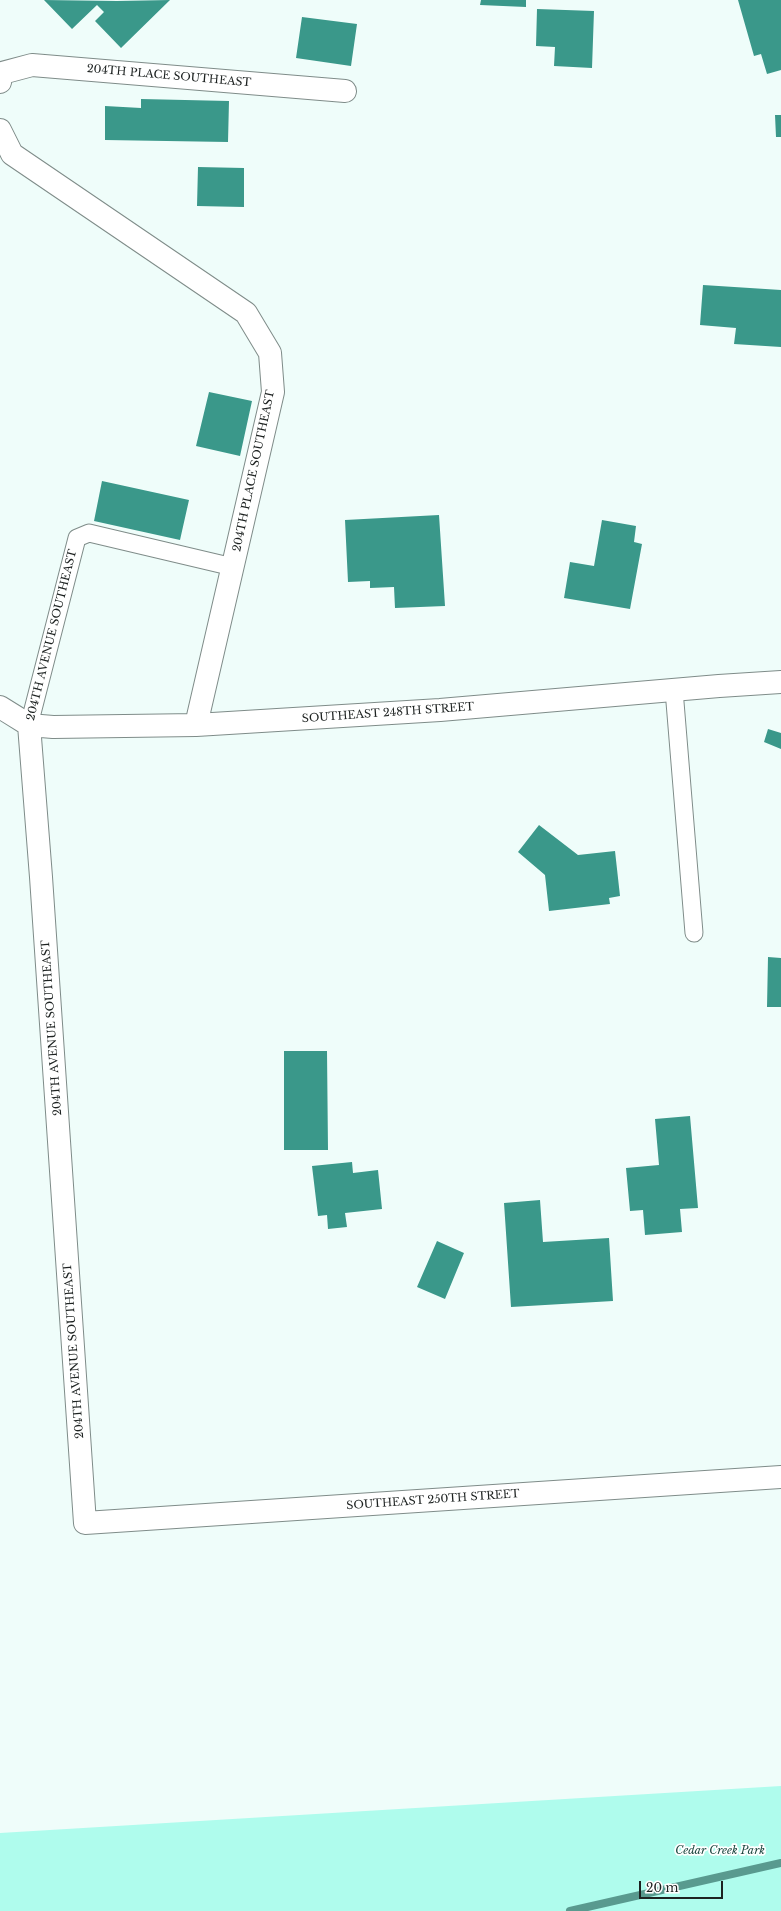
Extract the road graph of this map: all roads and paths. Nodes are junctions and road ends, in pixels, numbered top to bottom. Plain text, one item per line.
1 (0, 82) edge
2 (344, 91) dead end
3 (0, 130) edge
4 (233, 567) junction
5 (781, 682) edge
6 (674, 690) junction
7 (0, 707) edge
8 (29, 725) junction
9 (196, 725) junction
10 (694, 933) dead end
11 (781, 1477) edge
12 (85, 1524) joint

1 - 2 street, 204TH PLACE SOUTHEAST
3 - 4 street, 204TH PLACE SOUTHEAST
4 - 8 lane, 204TH AVENUE SOUTHEAST
4 - 9 street, 204TH PLACE SOUTHEAST
5 - 6 street, SOUTHEAST 248TH STREET
6 - 9 street, SOUTHEAST 248TH STREET
6 - 10 lane
7 - 8 street, SOUTHEAST 248TH STREET
8 - 9 street, SOUTHEAST 248TH STREET
8 - 12 street, 204TH AVENUE SOUTHEAST
11 - 12 street, SOUTHEAST 250TH STREET

